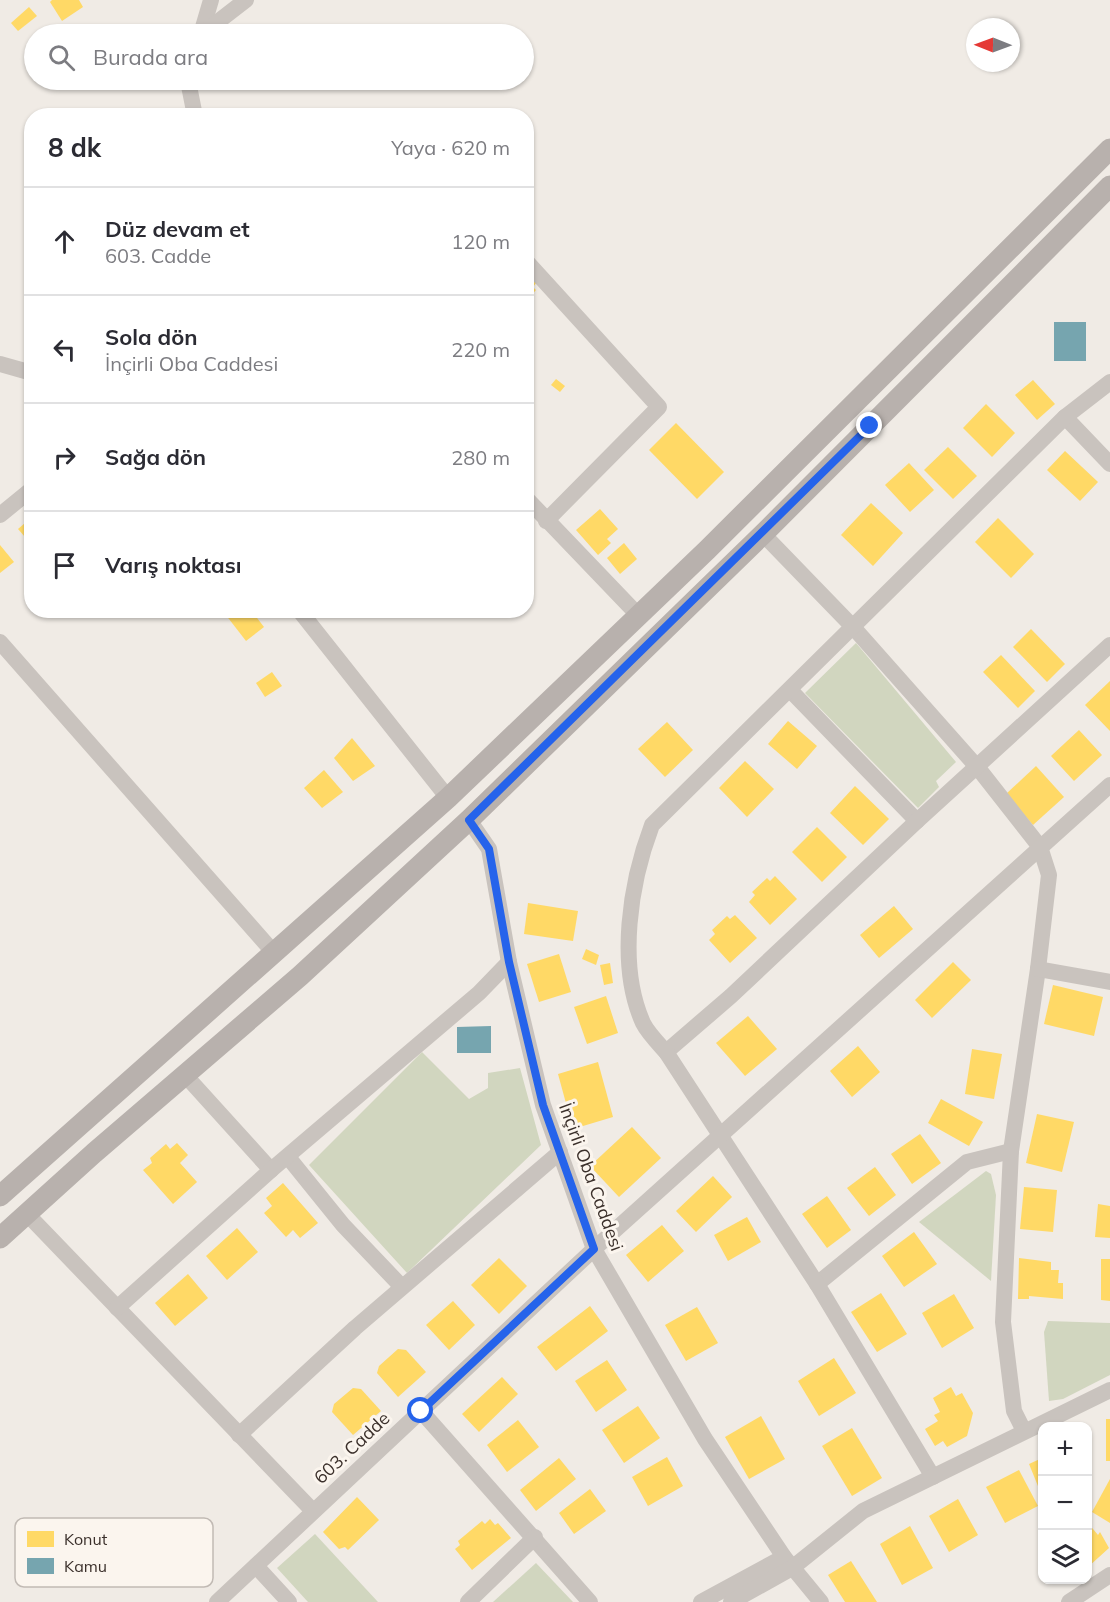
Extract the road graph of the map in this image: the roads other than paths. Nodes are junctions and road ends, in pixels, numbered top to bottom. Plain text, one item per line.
1 (211, 0) edge
2 (246, 0) edge
3 (204, 24) edge
4 (214, 24) edge
5 (190, 90) edge
6 (193, 108) edge
7 (1110, 149) edge
8 (1110, 186) edge
9 (534, 270) edge
10 (0, 364) edge
11 (24, 371) edge
12 (1110, 382) edge
13 (1065, 417) junction
14 (1110, 464) edge
15 (24, 495) edge
16 (534, 507) edge
17 (0, 514) edge
18 (546, 521) junction
19 (763, 534) junction
20 (639, 616) junction
21 (304, 618) edge
22 (853, 627) junction
23 (0, 642) edge
24 (1110, 645) edge
25 (790, 690) junction
26 (978, 768) junction
27 (1110, 784) edge
28 (448, 798) junction
29 (469, 820) junction
30 (917, 821) junction
31 (1040, 847) junction
32 (275, 954) junction
33 (509, 962) junction
34 (1038, 969) junction
35 (1110, 982) edge
36 (666, 1052) junction
37 (185, 1075) junction
38 (718, 1136) junction
39 (1011, 1151) junction
40 (560, 1152) junction
41 (288, 1157) junction
42 (271, 1170) junction
43 (0, 1196) edge
44 (28, 1215) junction
45 (0, 1238) edge
46 (594, 1249) junction
47 (817, 1284) junction
48 (402, 1287) junction
49 (117, 1308) junction
50 (1110, 1390) edge
51 (421, 1411) junction
52 (1024, 1431) junction
53 (239, 1435) junction
54 (933, 1477) junction
55 (313, 1511) junction
56 (535, 1537) junction
57 (788, 1563) junction
58 (256, 1566) junction
59 (1110, 1575) edge
60 (217, 1602) edge
61 (289, 1602) edge
62 (468, 1602) edge
63 (590, 1602) edge
64 (701, 1602) edge
65 (731, 1602) edge
66 (821, 1602) edge
67 (1070, 1602) edge

1 - 3 street
2 - 4 street
5 - 6 street
7 - 20 main road
8 - 19 main road
9 - 18 street
10 - 11 street
12 - 13 street
13 - 14 street
13 - 22 street
15 - 17 street
16 - 18 street
18 - 20 street
19 - 22 street
19 - 29 main road
20 - 28 main road
21 - 28 street
22 - 25 street
22 - 26 street
23 - 32 street
24 - 26 street
25 - 30 street
25 - 36 street
26 - 30 street
26 - 31 street
27 - 31 street, 603. Cadde
28 - 32 main road
29 - 33 street, İnçirli Oba Caddesi
29 - 37 main road
30 - 36 street
31 - 34 street
31 - 38 street, 603. Cadde
32 - 43 main road
33 - 40 street, İnçirli Oba Caddesi
33 - 41 street
34 - 35 street
34 - 39 street
36 - 38 street
37 - 42 street
37 - 44 main road
38 - 46 street, 603. Cadde
38 - 47 street
39 - 47 street
39 - 52 street
40 - 46 street, İnçirli Oba Caddesi
40 - 48 street
41 - 42 street
41 - 48 street
42 - 49 street
44 - 45 main road
44 - 49 street
46 - 51 street, 603. Cadde
46 - 57 street, İnçirli Oba Caddesi
47 - 54 street
48 - 53 street
49 - 53 street
50 - 52 street
51 - 55 street, 603. Cadde
51 - 56 street
52 - 54 street
53 - 55 street
54 - 57 street
55 - 58 street, 603. Cadde
56 - 62 street
56 - 63 street
57 - 64 street
57 - 65 street
57 - 66 street, İnçirli Oba Caddesi
58 - 60 street, 603. Cadde
58 - 61 street
59 - 67 street

